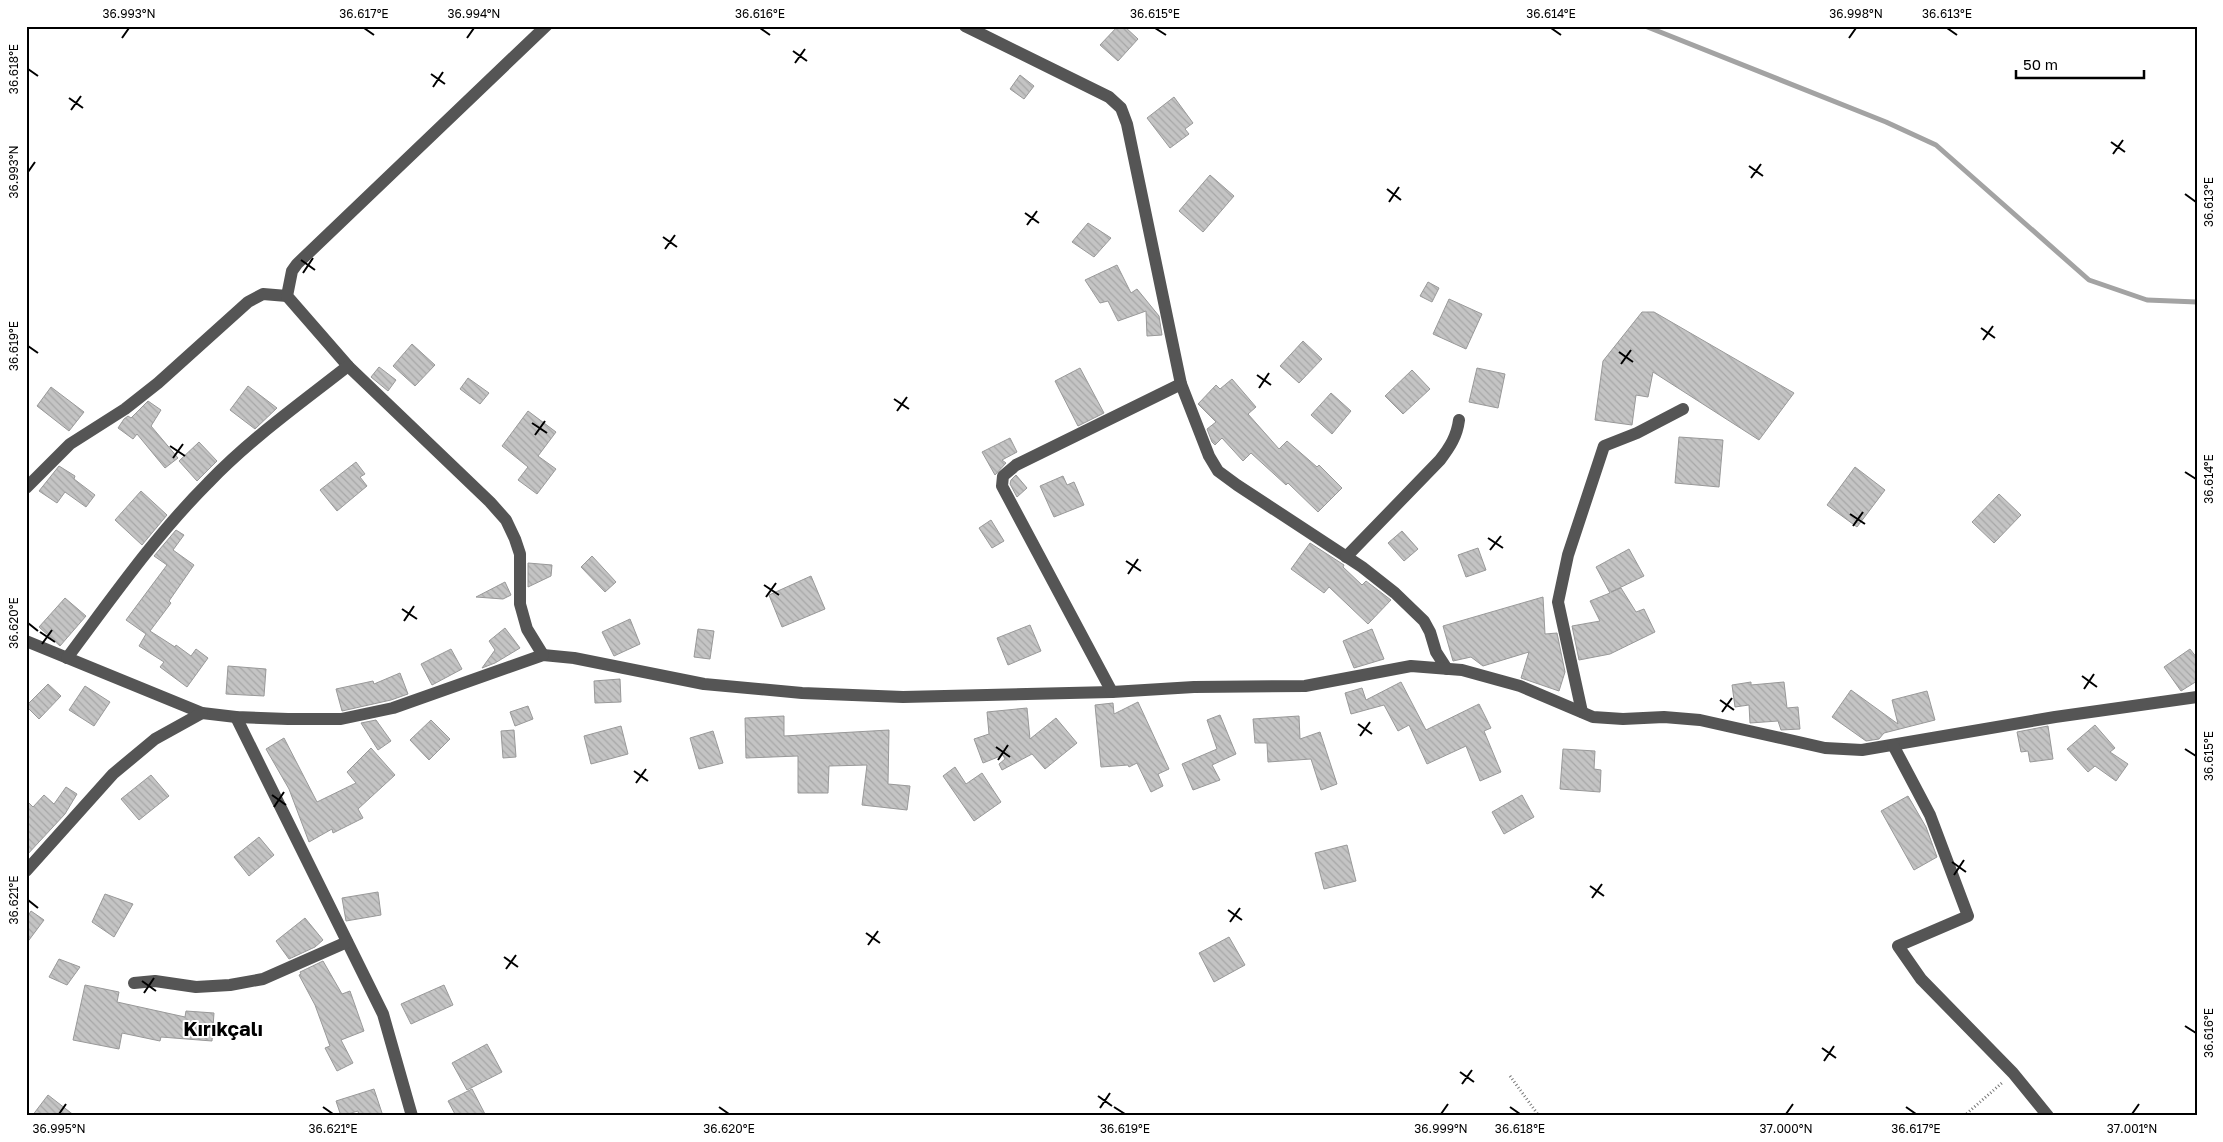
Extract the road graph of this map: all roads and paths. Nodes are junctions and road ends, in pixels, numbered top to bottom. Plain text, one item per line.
1 (546, 26) edge
2 (965, 26) edge
3 (287, 296) junction
4 (348, 366) junction
5 (1181, 384) junction
6 (1683, 409) dead end
7 (1459, 420) dead end
8 (26, 488) edge
9 (1346, 557) junction
10 (26, 641) edge
11 (544, 655) junction
12 (67, 658) junction
13 (1447, 669) junction
14 (1112, 692) junction
15 (2197, 697) edge
16 (1582, 712) junction
17 (202, 713) junction
18 (236, 717) junction
19 (1893, 745) junction
20 (26, 871) edge
21 (348, 942) junction
22 (134, 984) dead end
23 (2013, 1074) junction
24 (1510, 1076) dead end
25 (412, 1116) edge
26 (1538, 1116) edge
27 (1964, 1116) edge
28 (2048, 1116) edge

1 - 3 street
2 - 5 street
3 - 4 street
3 - 8 street
4 - 11 street
4 - 12 street
5 - 9 street
5 - 14 street
6 - 16 street
7 - 9 street
9 - 13 street
10 - 12 street
11 - 14 street
11 - 18 street
12 - 17 street
13 - 14 street
13 - 16 street
15 - 19 street
16 - 19 street
17 - 18 street
17 - 20 street
18 - 21 street
19 - 23 street
21 - 22 street
21 - 25 street
23 - 27 path
23 - 28 street
24 - 26 path

